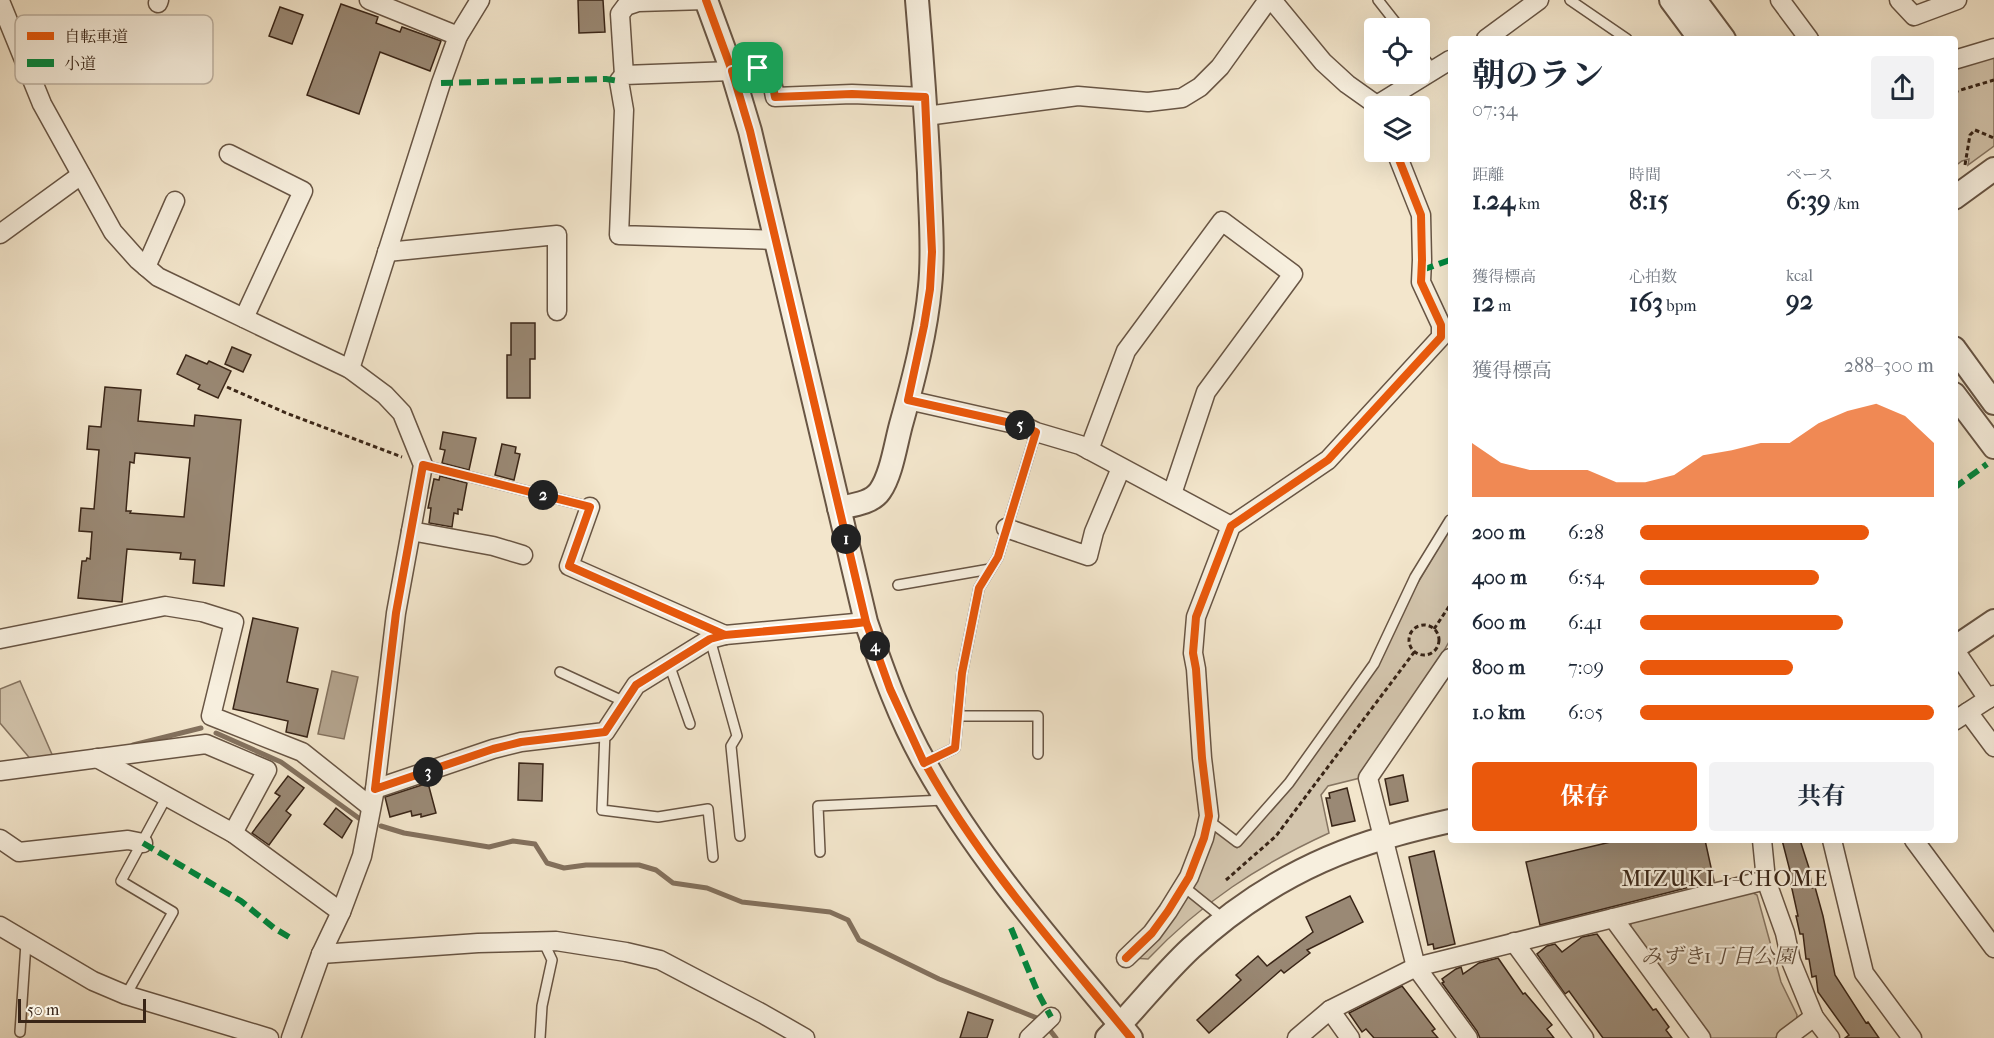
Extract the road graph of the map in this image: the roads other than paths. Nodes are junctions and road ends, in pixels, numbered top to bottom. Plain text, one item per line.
1 (369, 0) edge
2 (480, 0) edge
3 (706, 0) edge
4 (917, 0) edge
5 (1270, 0) edge
6 (1378, 0) edge
7 (1539, 0) edge
8 (1570, 0) edge
9 (1671, 0) edge
10 (1695, 0) edge
11 (1780, 0) edge
12 (1899, 0) edge
13 (1957, 0) edge
14 (2, 14) edge
15 (1392, 18) edge
16 (458, 36) junction
17 (1490, 36) edge
18 (1623, 36) edge
19 (1698, 36) edge
20 (1722, 36) edge
21 (1807, 36) edge
22 (15, 43) edge
23 (1994, 48) edge
24 (1958, 59) edge
25 (1448, 61) edge
26 (1430, 66) edge
27 (732, 71) junction
28 (1434, 71) junction
29 (624, 75) junction
30 (33, 84) edge
31 (1364, 96) edge
32 (1394, 96) edge
33 (925, 107) junction
34 (229, 154) dead end
35 (1400, 162) edge
36 (1994, 169) edge
37 (81, 175) junction
38 (1958, 195) edge
39 (175, 201) dead end
40 (0, 234) edge
41 (776, 240) junction
42 (387, 252) junction
43 (146, 267) junction
44 (557, 310) dead end
45 (244, 318) junction
46 (1958, 354) edge
47 (350, 369) junction
48 (1958, 399) edge
49 (908, 400) junction
50 (1994, 403) edge
51 (1036, 432) junction
52 (1994, 447) edge
53 (1089, 450) junction
54 (423, 465) junction
55 (1122, 468) junction
56 (1172, 494) junction
57 (590, 507) joint
58 (839, 508) junction
59 (1448, 523) edge
60 (1231, 526) junction
61 (1006, 528) junction
62 (411, 531) junction
63 (523, 555) dead end
64 (990, 569) junction
65 (898, 585) dead end
66 (1994, 621) edge
67 (866, 622) junction
68 (717, 637) junction
69 (0, 639) edge
70 (1958, 645) edge
71 (1958, 653) edge
72 (669, 664) junction
73 (1448, 664) edge
74 (560, 672) dead end
75 (1991, 697) edge
76 (625, 702) junction
77 (211, 716) junction
78 (958, 716) junction
79 (1961, 716) edge
80 (690, 724) dead end
81 (605, 732) junction
82 (206, 744) junction
83 (1994, 747) edge
84 (1038, 754) dead end
85 (97, 758) junction
86 (924, 763) junction
87 (0, 771) edge
88 (166, 796) junction
89 (373, 798) junction
90 (946, 800) junction
91 (1208, 820) junction
92 (1448, 822) edge
93 (233, 833) junction
94 (740, 836) dead end
95 (0, 838) edge
96 (1383, 838) junction
97 (143, 843) junction
98 (1762, 843) edge
99 (1833, 843) edge
100 (1916, 843) edge
101 (820, 852) dead end
102 (713, 857) dead end
103 (1766, 880) junction
104 (1183, 886) junction
105 (341, 912) junction
106 (1613, 918) junction
107 (1224, 919) junction
108 (0, 926) edge
109 (543, 941) junction
110 (1514, 942) junction
111 (26, 943) junction
112 (1994, 948) edge
113 (321, 954) junction
114 (1126, 958) dead end
115 (1416, 966) junction
116 (126, 996) junction
117 (1329, 1010) junction
118 (1052, 1017) dead end
119 (1814, 1017) junction
120 (20, 1032) dead end
121 (1119, 1034) edge
122 (269, 1038) edge
123 (291, 1038) edge
124 (540, 1038) edge
125 (804, 1038) edge
126 (1029, 1038) edge
127 (1297, 1038) edge
128 (1350, 1038) edge
129 (1468, 1038) edge
130 (1584, 1038) edge
131 (1701, 1038) edge
132 (1786, 1038) edge
133 (1830, 1038) edge
134 (1912, 1038) edge

1 - 16 street
2 - 16 street
3 - 27 street
3 - 29 street
4 - 33 street
5 - 31 street
5 - 33 street
6 - 15 lane
7 - 17 street
8 - 18 lane
9 - 19 street
10 - 20 street
11 - 21 street
12 - 13 street
14 - 22 street
16 - 42 street
23 - 24 street
25 - 28 street
26 - 28 lane
27 - 29 street
27 - 33 street
27 - 41 street
28 - 32 street
29 - 41 street
30 - 37 street
33 - 49 street
34 - 45 street
35 - 60 street
36 - 38 street
37 - 40 street
37 - 43 street
39 - 43 street
41 - 58 street
42 - 44 street
42 - 47 street
43 - 45 street
45 - 47 street
46 - 50 street
47 - 54 street
48 - 52 street
49 - 51 street
49 - 58 street
51 - 53 street
51 - 61 lane
53 - 55 street
53 - 56 street
54 - 57 lane
54 - 62 street
55 - 56 street
55 - 61 street
56 - 60 street
57 - 68 street
58 - 67 street
59 - 91 lane
60 - 91 street
61 - 64 lane
62 - 63 street
62 - 89 street
64 - 65 lane
64 - 78 lane
66 - 70 street
67 - 68 street
67 - 86 street
68 - 72 street
68 - 94 lane
69 - 77 street
71 - 75 street
72 - 76 street
72 - 80 lane
73 - 96 street
74 - 76 lane
75 - 79 street
76 - 81 street
77 - 82 street
77 - 89 street
78 - 84 lane
78 - 86 lane
79 - 83 street
81 - 89 street
81 - 102 lane
82 - 85 street
82 - 93 street
85 - 87 street
85 - 88 street
86 - 90 street
88 - 93 street
88 - 97 lane
89 - 105 street
90 - 101 lane
90 - 121 street
91 - 104 street
92 - 96 street
93 - 105 street
95 - 97 street
96 - 107 street
96 - 115 street
97 - 116 lane
98 - 103 street
99 - 134 street
100 - 112 street
103 - 106 street
103 - 119 street
104 - 107 lane
104 - 114 street
105 - 113 street
106 - 110 street
106 - 131 street
107 - 121 street
108 - 111 street
109 - 113 street
109 - 124 lane
109 - 125 street
110 - 115 street
110 - 130 street
111 - 116 street
111 - 120 lane
113 - 123 street
115 - 117 street
115 - 129 street
116 - 122 street
117 - 127 street
117 - 128 street
118 - 126 street
119 - 132 street
119 - 133 street

